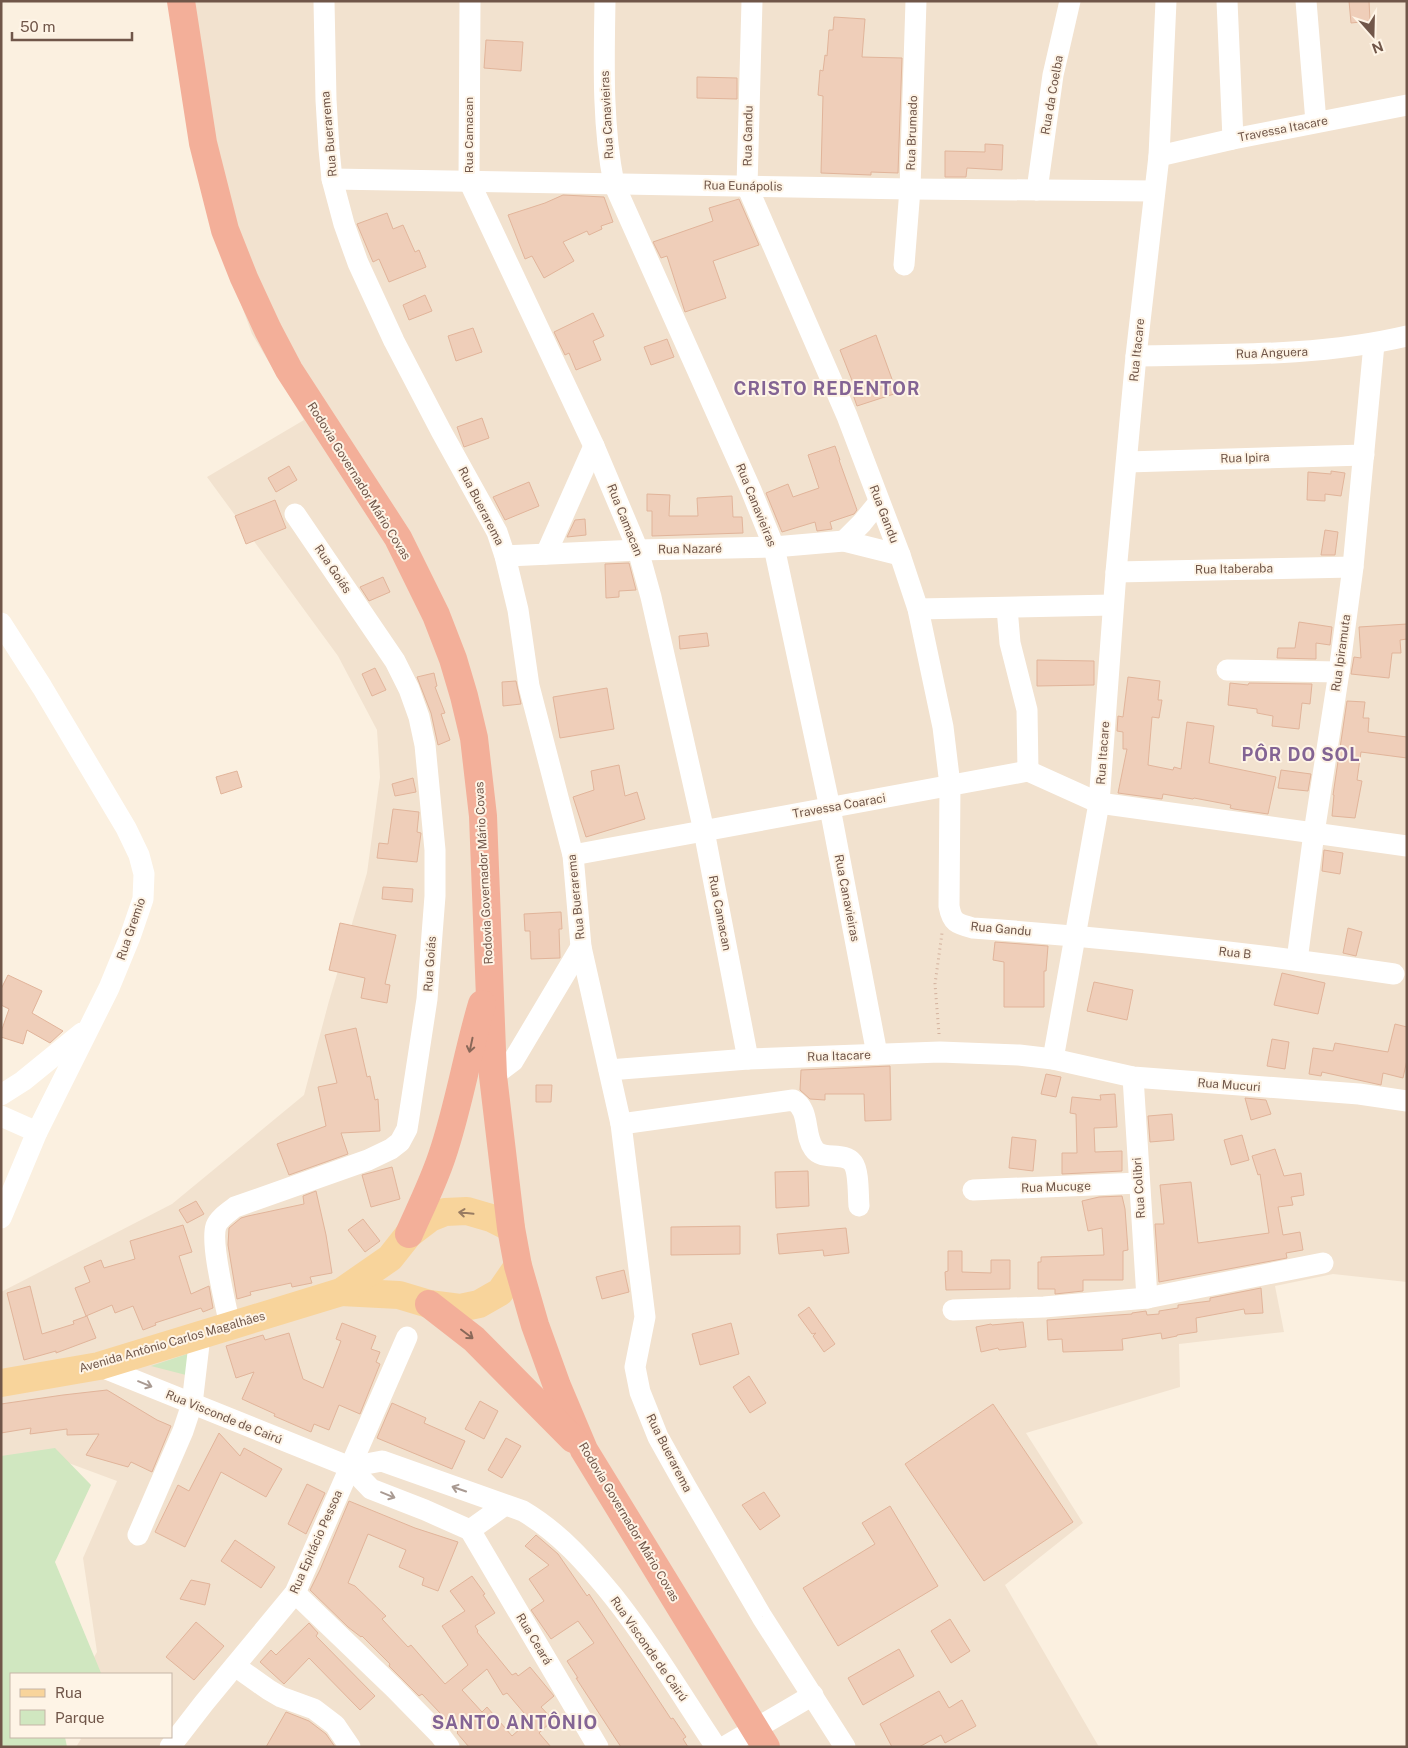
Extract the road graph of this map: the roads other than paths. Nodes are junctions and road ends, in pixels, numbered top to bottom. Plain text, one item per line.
1 (181, 1) edge
2 (324, 1) edge
3 (470, 1) edge
4 (605, 1) edge
5 (752, 1) edge
6 (916, 1) edge
7 (1070, 1) edge
8 (1166, 1) edge
9 (1227, 1) edge
10 (1306, 1) edge
11 (1407, 105) edge
12 (1316, 122) junction
13 (1233, 139) junction
14 (1159, 156) junction
15 (332, 179) junction
16 (469, 181) junction
17 (614, 184) junction
18 (747, 186) junction
19 (910, 189) junction
20 (1037, 190) junction
21 (1154, 191) junction
22 (904, 266) dead end
23 (1407, 336) edge
24 (1374, 344) junction
25 (1136, 356) junction
26 (594, 446) junction
27 (1364, 455) junction
28 (1127, 462) junction
29 (879, 502) junction
30 (295, 514) dead end
31 (844, 541) junction
32 (774, 547) junction
33 (638, 550) junction
34 (546, 554) junction
35 (900, 555) junction
36 (505, 556) junction
37 (1353, 567) junction
38 (1116, 572) junction
39 (1113, 605) junction
40 (1007, 608) junction
41 (918, 609) junction
42 (1, 623) edge
43 (1228, 670) dead end
44 (1339, 672) junction
45 (1028, 771) junction
46 (950, 786) junction
47 (1099, 803) junction
48 (830, 808) junction
49 (704, 831) junction
50 (1314, 833) junction
51 (1407, 846) edge
52 (573, 855) junction
53 (1076, 935) junction
54 (582, 947) junction
55 (1296, 960) junction
56 (1394, 974) dead end
57 (489, 981) junction
58 (87, 1028) junction
59 (876, 1054) junction
60 (748, 1059) junction
61 (1054, 1059) junction
62 (609, 1070) junction
63 (493, 1076) junction
64 (1133, 1077) junction
65 (1, 1095) edge
66 (1407, 1101) edge
67 (1, 1116) edge
68 (621, 1124) junction
69 (36, 1132) junction
70 (1139, 1183) junction
71 (973, 1190) dead end
72 (859, 1206) dead end
73 (1, 1218) edge
74 (512, 1228) junction
75 (409, 1234) junction
76 (390, 1258) junction
77 (1323, 1263) dead end
78 (518, 1266) junction
79 (341, 1292) junction
80 (399, 1295) junction
81 (1147, 1298) junction
82 (429, 1304) junction
83 (953, 1310) dead end
84 (230, 1326) junction
85 (200, 1336) junction
86 (408, 1338) dead end
87 (100, 1366) junction
88 (1, 1383) edge
89 (192, 1404) junction
90 (584, 1450) junction
91 (350, 1467) junction
92 (505, 1505) junction
93 (470, 1530) junction
94 (138, 1535) dead end
95 (295, 1593) junction
96 (235, 1666) junction
97 (813, 1695) junction
98 (760, 1738) edge
99 (170, 1747) edge
100 (350, 1747) edge
101 (449, 1747) edge
102 (598, 1747) edge
103 (716, 1747) edge
104 (724, 1747) edge
105 (845, 1747) edge

1 - 57 highway, Rodovia Governador Mário Covas
2 - 15 street, Rua Buerarema
3 - 16 street, Rua Camacan
4 - 17 street, Rua Canavieiras
5 - 18 street, Rua Gandu
6 - 19 street, Rua Brumado
7 - 20 street, Rua da Coelba
8 - 14 street, Rua Itacare
9 - 13 street
10 - 12 street
11 - 12 street, Travessa Itacare
12 - 13 street, Travessa Itacare
13 - 14 street, Travessa Itacare
14 - 21 street, Rua Itacare
15 - 16 street, Rua Eunápolis
15 - 36 street, Rua Buerarema
16 - 17 street, Rua Eunápolis
16 - 26 street, Rua Camacan
17 - 18 street, Rua Eunápolis
17 - 32 street, Rua Canavieiras
18 - 19 street, Rua Eunápolis
18 - 29 street, Rua Gandu
19 - 20 street, Rua Eunápolis
19 - 22 street, Rua Brumado
20 - 21 street, Rua Eunápolis
21 - 25 street, Rua Itacare
23 - 24 street, Rua Anguera
24 - 25 street, Rua Anguera
24 - 27 street, Rua Ipiramuta
25 - 28 street, Rua Itacare
26 - 33 street, Rua Camacan
26 - 34 street
27 - 28 street, Rua Ipira
27 - 37 street, Rua Ipiramuta
28 - 38 street, Rua Itacare
29 - 31 street
29 - 35 street, Rua Gandu
30 - 84 street, Rua Goiás
31 - 32 street, Rua Nazaré
31 - 35 street, Rua Nazaré
32 - 33 street, Rua Nazaré
32 - 48 street, Rua Canavieiras
33 - 34 street, Rua Nazaré
33 - 49 street, Rua Camacan
34 - 36 street, Rua Nazaré
35 - 41 street, Rua Gandu
36 - 52 street, Rua Buerarema
37 - 38 street, Rua Itaberaba
37 - 44 street, Rua Ipiramuta
38 - 39 street, Rua Itacare
39 - 40 street
39 - 47 street, Rua Itacare
40 - 41 street
40 - 45 street
41 - 46 street, Rua Gandu
42 - 58 street, Rua Gremio
43 - 44 street
44 - 50 street, Rua Ipiramuta
45 - 46 street, Travessa Coaraci
45 - 47 street
46 - 48 street, Travessa Coaraci
46 - 53 street, Rua Gandu
47 - 50 street
47 - 53 street, Rua Itacare
48 - 49 street, Travessa Coaraci
48 - 59 street, Rua Canavieiras
49 - 52 street, Travessa Coaraci
49 - 60 street, Rua Camacan
50 - 51 street
50 - 55 street, Rua Ipiramuta
52 - 54 street, Rua Buerarema
53 - 55 street, Rua B
53 - 61 street, Rua Itacare
54 - 62 street, Rua Buerarema
54 - 63 street
55 - 56 street, Rua B
57 - 63 highway, Rodovia Governador Mário Covas
57 -> 75 highway
58 - 65 street
58 - 69 street, Rua Gremio
59 - 60 street, Rua Itacare
59 - 61 street, Rua Itacare
60 - 62 street, Rua Itacare
61 - 64 street, Rua Mucuri
62 - 68 street, Rua Buerarema
63 - 74 highway, Rodovia Governador Mário Covas
64 - 66 street, Rua Mucuri
64 - 70 street, Rua Colibri
67 - 69 street
68 - 72 street
68 - 97 street, Rua Buerarema
69 - 73 street, Rua Gremio
70 - 71 street, Rua Mucuge
70 - 81 street, Rua Colibri
74 -> 75 main road
74 - 78 highway, Rodovia Governador Mário Covas
75 - 76 main road
76 - 79 main road
76 - 80 main road
77 - 81 street
78 - 82 main road
78 - 90 highway, Rodovia Governador Mário Covas
79 - 80 main road
79 - 84 main road, Avenida Antônio Carlos Magalhães
80 - 82 main road
81 - 83 street
82 -> 90 highway
84 - 85 main road, Avenida Antônio Carlos Magalhães
85 - 87 main road, Avenida Antônio Carlos Magalhães
85 - 89 street
86 - 91 street, Rua Epitácio Pessoa
87 - 88 main road, Avenida Antônio Carlos Magalhães
87 -> 89 street, Rua Visconde de Cairú
89 - 91 street, Rua Visconde de Cairú
89 - 94 street
90 - 98 highway, Rodovia Governador Mário Covas
92 -> 91 street, Rua Visconde de Cairú
91 -> 93 street, Rua Visconde de Cairú
91 - 95 street, Rua Epitácio Pessoa
92 - 93 street
92 - 103 street, Rua Visconde de Cairú
93 - 102 street, Rua Ceará
95 - 96 street, Rua Epitácio Pessoa
95 - 101 street
96 - 99 street, Rua Epitácio Pessoa
96 - 100 street
97 - 98 street
97 - 105 street, Rua Buerarema
98 - 104 street

